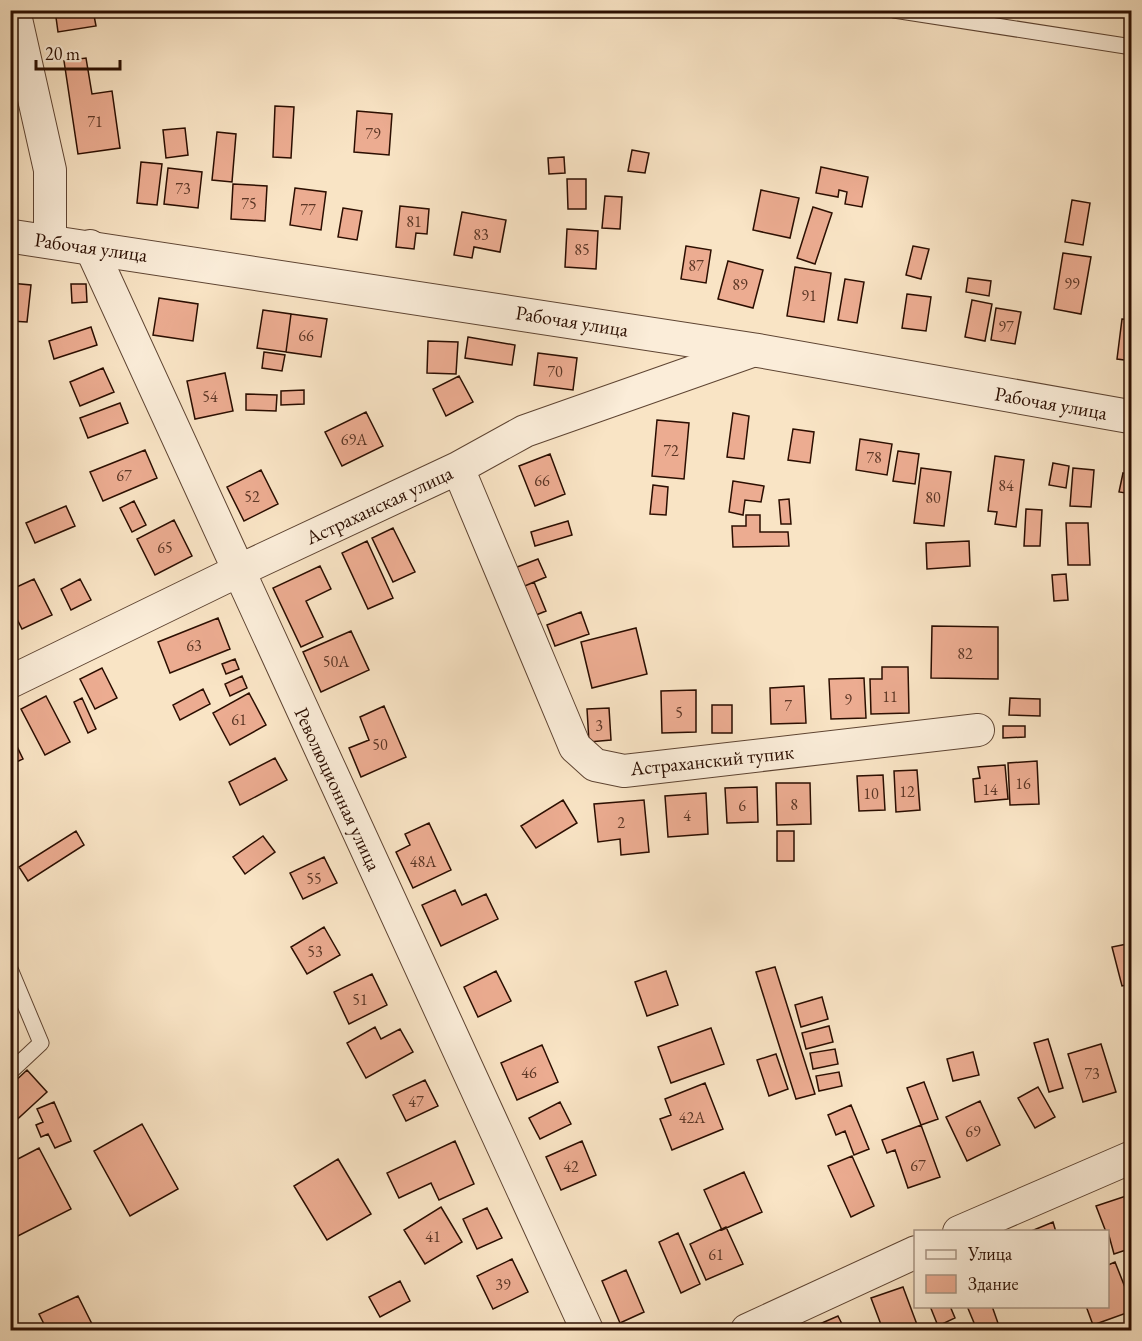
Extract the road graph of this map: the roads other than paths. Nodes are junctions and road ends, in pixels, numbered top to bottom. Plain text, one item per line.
1 (14, 10) edge
2 (894, 10) edge
3 (1131, 47) edge
4 (10, 236) edge
5 (50, 241) junction
6 (90, 246) junction
7 (755, 350) junction
8 (1131, 417) edge
9 (458, 468) junction
10 (238, 571) junction
11 (10, 682) edge
12 (978, 730) dead end
13 (10, 969) edge
14 (10, 1072) edge
15 (1131, 1157) edge
16 (964, 1230) edge
17 (914, 1252) edge
18 (587, 1330) edge
19 (747, 1330) edge

1 - 5 street
2 - 3 lane
4 - 5 street, Рабочая улица
5 - 6 street, Рабочая улица
6 - 7 street, Рабочая улица
6 - 10 street, Революционная улица
7 - 8 street, Рабочая улица
7 - 9 street, Астраханская улица
9 - 10 street, Астраханская улица
9 - 12 street, Астраханский тупик
10 - 11 street, Астраханская улица
10 - 18 street, Революционная улица
13 - 14 lane
15 - 16 street
17 - 19 street

